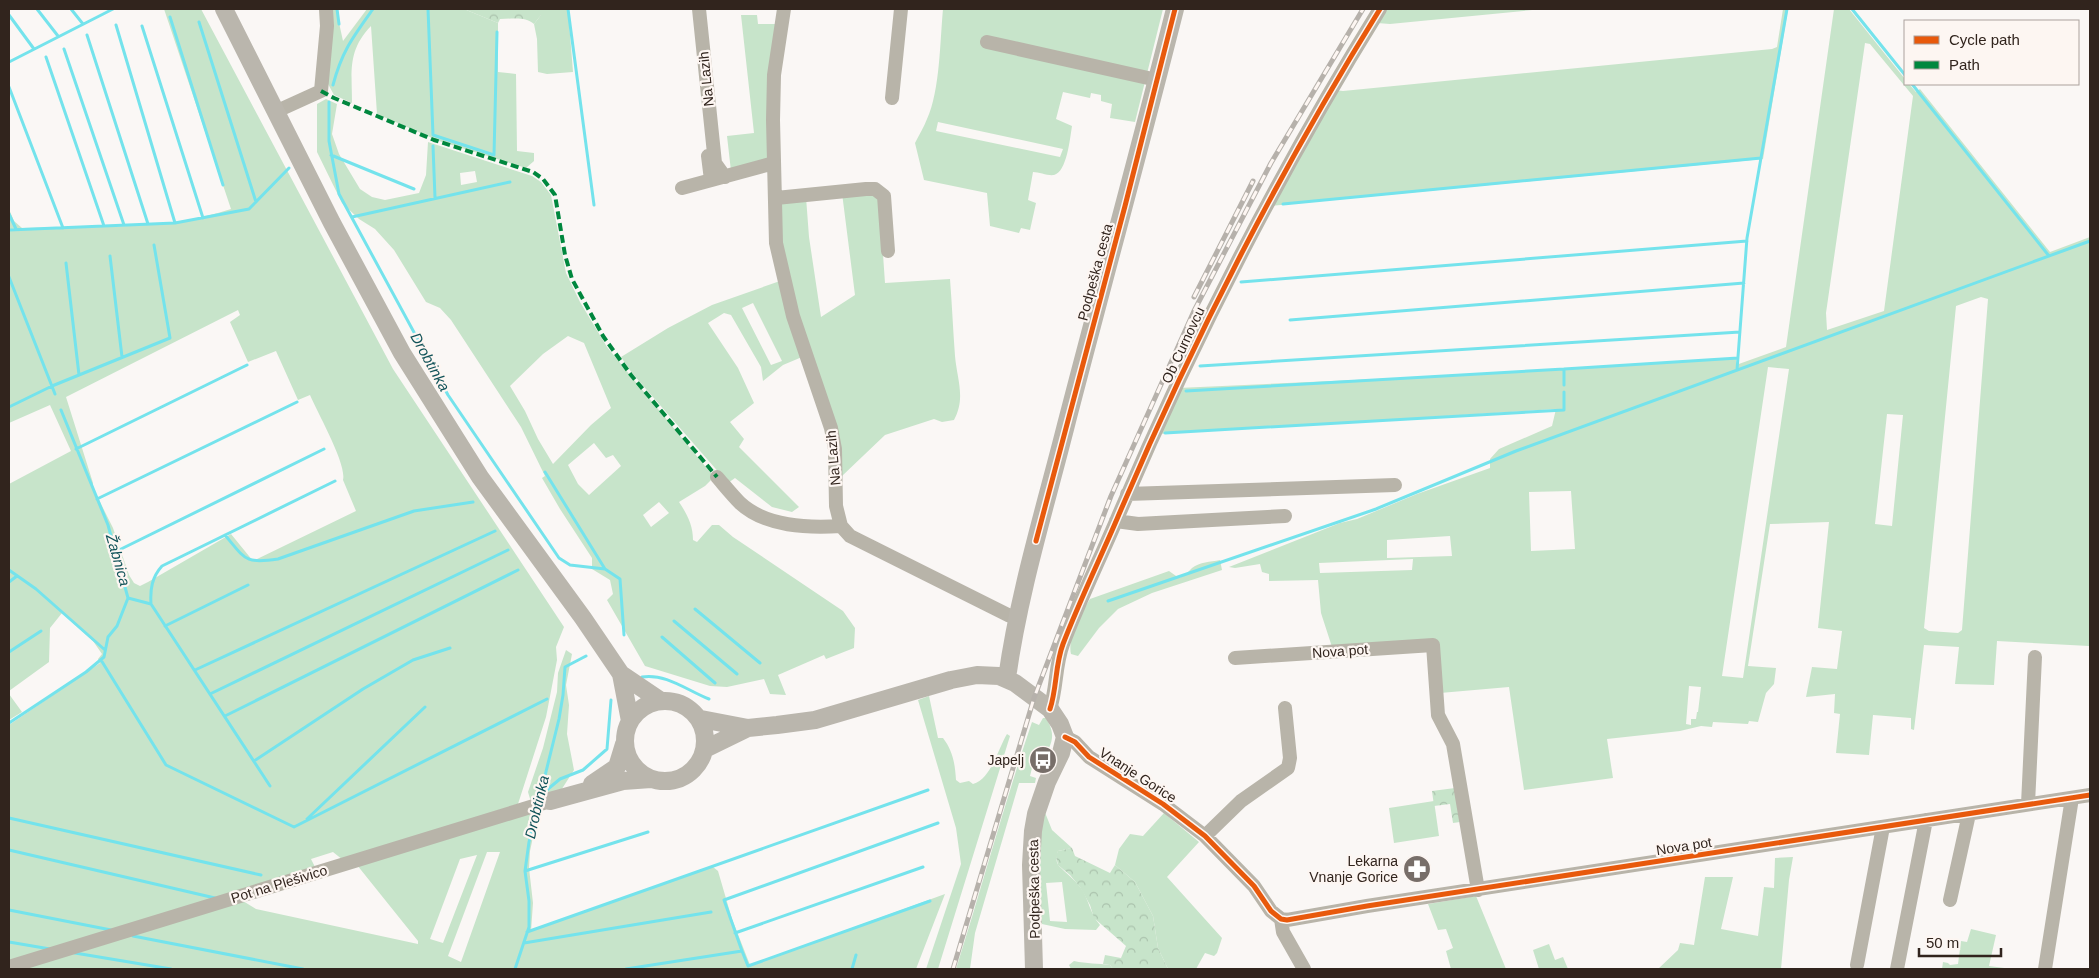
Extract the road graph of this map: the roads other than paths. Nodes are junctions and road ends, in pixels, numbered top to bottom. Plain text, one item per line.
1 (224, 9) edge
2 (326, 9) edge
3 (699, 9) edge
4 (784, 9) edge
5 (901, 9) edge
6 (1174, 9) edge
7 (1380, 9) edge
8 (988, 42) dead end
9 (694, 47) dead end
10 (1157, 80) junction
11 (892, 98) dead end
12 (276, 110) junction
13 (774, 163) junction
14 (718, 178) junction
15 (682, 188) dead end
16 (776, 198) junction
17 (888, 251) dead end
18 (717, 476) dead end
19 (1396, 485) dead end
20 (1127, 494) junction
21 (1286, 516) dead end
22 (1116, 521) junction
23 (841, 526) junction
24 (1017, 618) junction
25 (2036, 657) dead end
26 (1236, 658) dead end
27 (621, 674) junction
28 (1007, 678) junction
29 (661, 701) junction
30 (1285, 708) dead end
31 (1050, 709) junction
32 (701, 719) junction
33 (630, 722) junction
34 (748, 728) junction
35 (624, 744) junction
36 (1063, 745) junction
37 (705, 750) junction
38 (651, 779) junction
39 (582, 791) junction
40 (2090, 795) edge
41 (2072, 798) junction
42 (550, 801) joint
43 (2028, 804) junction
44 (1969, 814) junction
45 (1926, 820) junction
46 (1883, 827) junction
47 (1205, 836) junction
48 (1478, 890) junction
49 (1950, 900) dead end
50 (1281, 919) junction
51 (1857, 965) dead end
52 (9, 967) edge
53 (1034, 969) edge
54 (1304, 969) edge
55 (1897, 969) edge
56 (2045, 969) edge

1 - 12 main road
2 - 12 street
3 - 14 street, Na Lazih
4 - 13 street, Na Lazih
5 - 11 street
6 - 10 main road, Podpeška cesta
7 - 20 street, Ob Curnovcu
8 - 10 street
9 - 14 street, Na Lazih
10 - 24 main road, Podpeška cesta
12 - 27 main road
13 - 14 street
13 - 16 street, Na Lazih
14 - 15 street
16 - 17 street
16 - 23 street, Na Lazih
18 - 23 street
19 - 20 street
20 - 22 street, Ob Curnovcu
21 - 22 street
22 - 31 street, Ob Curnovcu
23 - 24 street
24 - 28 main road, Podpeška cesta
25 - 43 street
26 - 48 street, Nova pot
27 - 29 main road
27 - 33 main road
28 - 31 main road
28 - 34 main road
29 - 32 main road
29 - 33 main road
30 - 47 street
31 - 36 main road
32 - 34 main road
32 - 37 main road
33 - 35 main road
34 - 37 main road
35 - 38 main road
35 - 39 main road
36 - 47 street, Vnanje Gorice
36 - 53 main road, Podpeška cesta
37 - 38 main road
38 - 39 main road
39 - 42 main road
40 - 41 street, Nova pot
41 - 43 street, Nova pot
41 - 56 street
42 - 52 street, Pot na Plešivico
43 - 44 street, Nova pot
44 - 45 street, Nova pot
44 - 49 street
45 - 46 street, Nova pot
45 - 55 street
46 - 48 street, Nova pot
46 - 51 street
47 - 50 street, Vnanje Gorice
48 - 50 street, Nova pot
50 - 54 street, Vnanje Gorice

